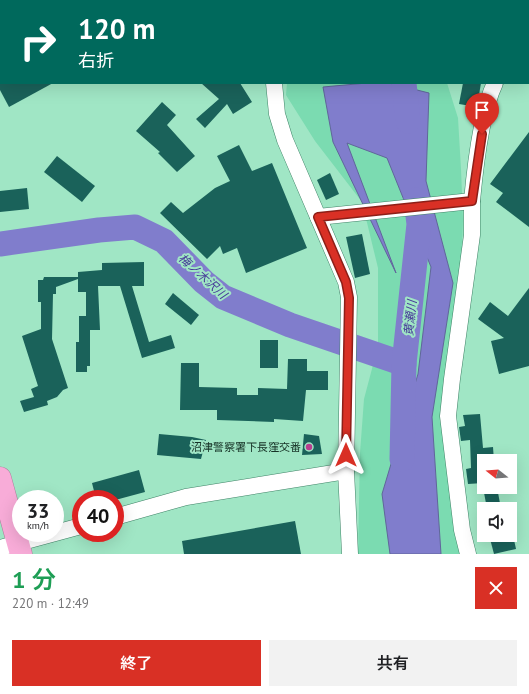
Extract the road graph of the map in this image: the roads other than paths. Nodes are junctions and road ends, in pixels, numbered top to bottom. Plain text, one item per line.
1 (274, 84) edge
2 (495, 84) edge
3 (472, 201) junction
4 (318, 217) junction
5 (346, 471) junction
6 (0, 478) edge
7 (124, 514) edge
8 (72, 529) edge
9 (13, 548) edge
10 (350, 554) edge
11 (468, 554) edge

1 - 4 street
2 - 3 street
3 - 4 street
3 - 11 street
4 - 5 street
5 - 7 street
5 - 10 street
6 - 9 highway
8 - 9 street

